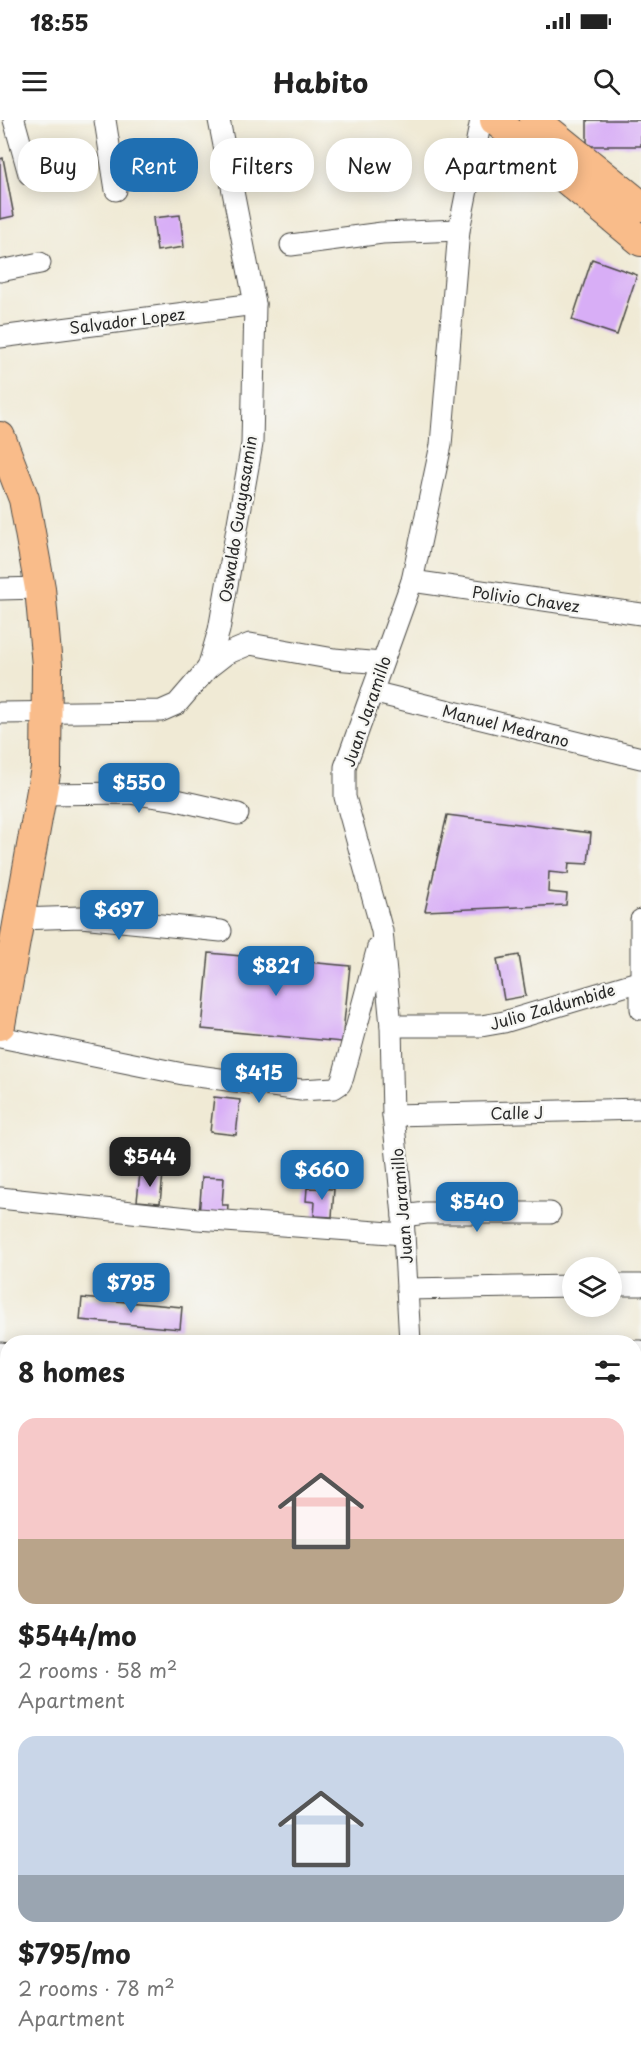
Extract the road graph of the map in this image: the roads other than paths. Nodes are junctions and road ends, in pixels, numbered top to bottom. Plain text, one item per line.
1 (14, 120) edge
2 (105, 120) edge
3 (219, 120) edge
4 (481, 120) edge
5 (495, 120) edge
6 (535, 120) edge
7 (19, 138) edge
8 (110, 152) edge
9 (639, 202) edge
10 (598, 204) junction
11 (459, 230) junction
12 (641, 241) edge
13 (291, 246) dead end
14 (40, 263) dead end
15 (0, 271) edge
16 (255, 304) junction
17 (0, 337) edge
18 (1, 442) edge
19 (412, 581) junction
20 (40, 588) junction
21 (0, 589) edge
22 (641, 614) edge
23 (382, 663) junction
24 (208, 668) junction
25 (372, 692) junction
26 (46, 712) junction
27 (0, 713) edge
28 (641, 759) edge
29 (42, 794) junction
30 (238, 814) dead end
31 (18, 919) junction
32 (641, 920) edge
33 (221, 931) dead end
34 (382, 931) junction
35 (640, 981) edge
36 (641, 1009) edge
37 (0, 1025) edge
38 (391, 1026) junction
39 (0, 1037) edge
40 (641, 1109) edge
41 (393, 1115) junction
42 (0, 1198) edge
43 (550, 1213) dead end
44 (403, 1225) junction
45 (622, 1285) edge
46 (641, 1285) edge
47 (562, 1286) edge
48 (407, 1289) junction
49 (410, 1335) edge

1 - 7 street
2 - 8 street
3 - 16 street, Oswaldo Guayasamin
4 - 11 street, Juan Jaramillo
5 - 10 highway
6 - 9 highway
9 - 10 street
10 - 12 highway
11 - 13 street
11 - 19 street, Juan Jaramillo
14 - 15 street
16 - 17 street, Salvador Lopez
16 - 24 street, Oswaldo Guayasamin
18 - 20 highway
19 - 22 street, Polivio Chavez
19 - 23 street, Juan Jaramillo
20 - 21 street
20 - 26 highway
23 - 24 street
23 - 25 street, Juan Jaramillo
24 - 26 street
25 - 28 street, Manuel Medrano
25 - 34 street, Juan Jaramillo
26 - 27 street
26 - 29 highway
29 - 30 street
29 - 31 highway
31 - 33 street
31 - 37 highway
32 - 35 street
34 - 38 street, Juan Jaramillo
34 - 39 street
35 - 36 street
35 - 38 street, Julio Zaldumbide
38 - 41 street, Juan Jaramillo
40 - 41 street, Calle J
41 - 44 street, Juan Jaramillo
42 - 44 street
43 - 44 street
44 - 48 street, Juan Jaramillo
45 - 46 street
47 - 48 street
48 - 49 street, Juan Jaramillo

